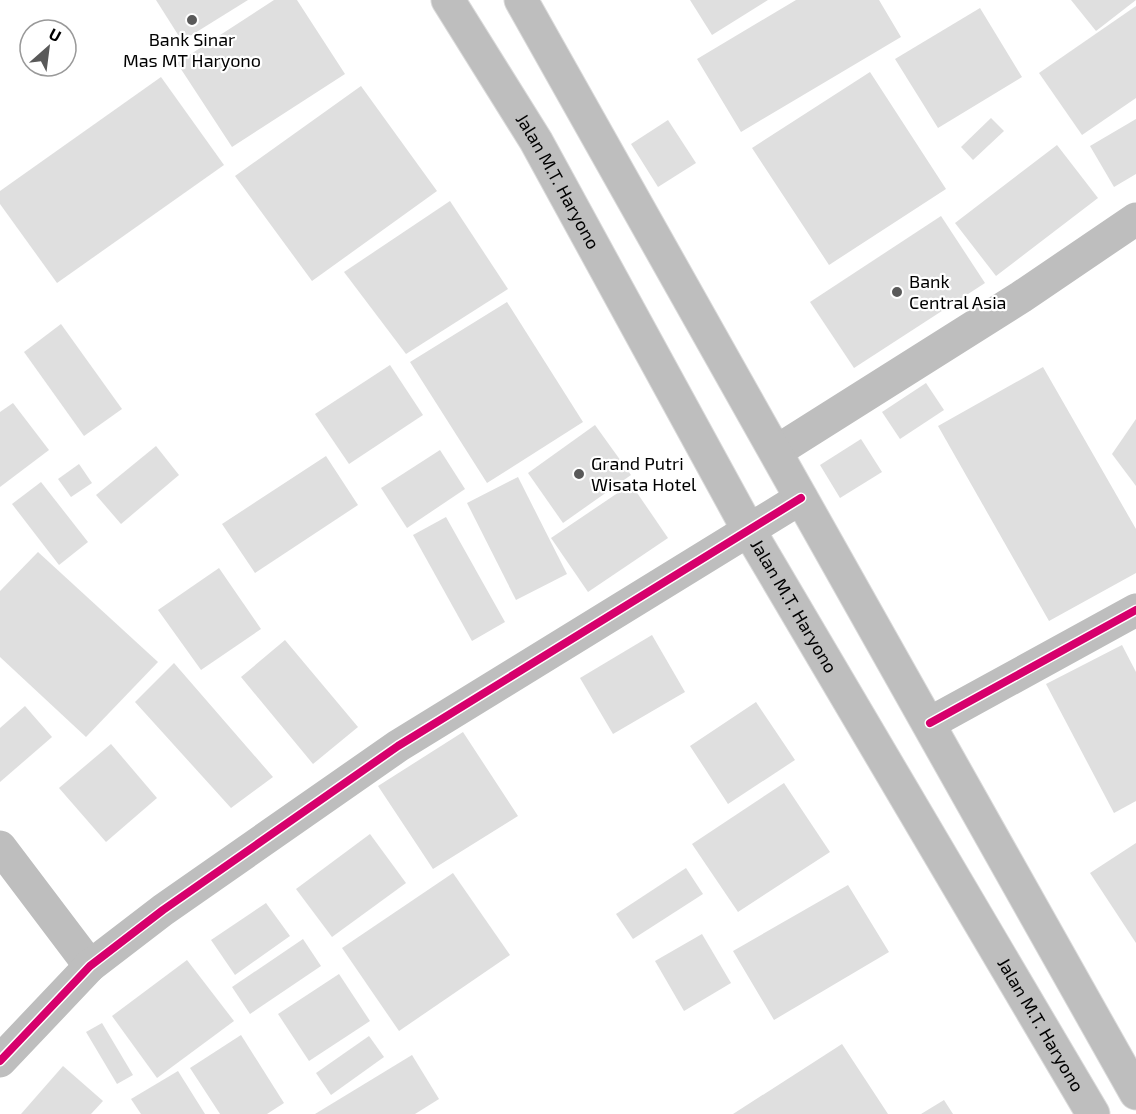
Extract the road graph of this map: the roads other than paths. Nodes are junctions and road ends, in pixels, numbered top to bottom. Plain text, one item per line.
1 (448, 0) edge
2 (521, 0) edge
3 (1136, 219) edge
4 (777, 451) junction
5 (801, 498) junction
6 (748, 529) junction
7 (1136, 610) edge
8 (930, 723) junction
9 (0, 847) edge
10 (90, 966) junction
11 (0, 1061) edge
12 (1131, 1075) edge
13 (1093, 1114) edge

1 - 6 main road, Jalan M.T. Haryono
2 - 4 main road
3 - 4 main road
4 - 5 main road
5 - 6 main road
5 - 8 main road
6 - 10 main road
6 - 13 main road, Jalan M.T. Haryono
7 - 8 main road
8 - 12 main road
9 - 10 main road
10 - 11 main road

